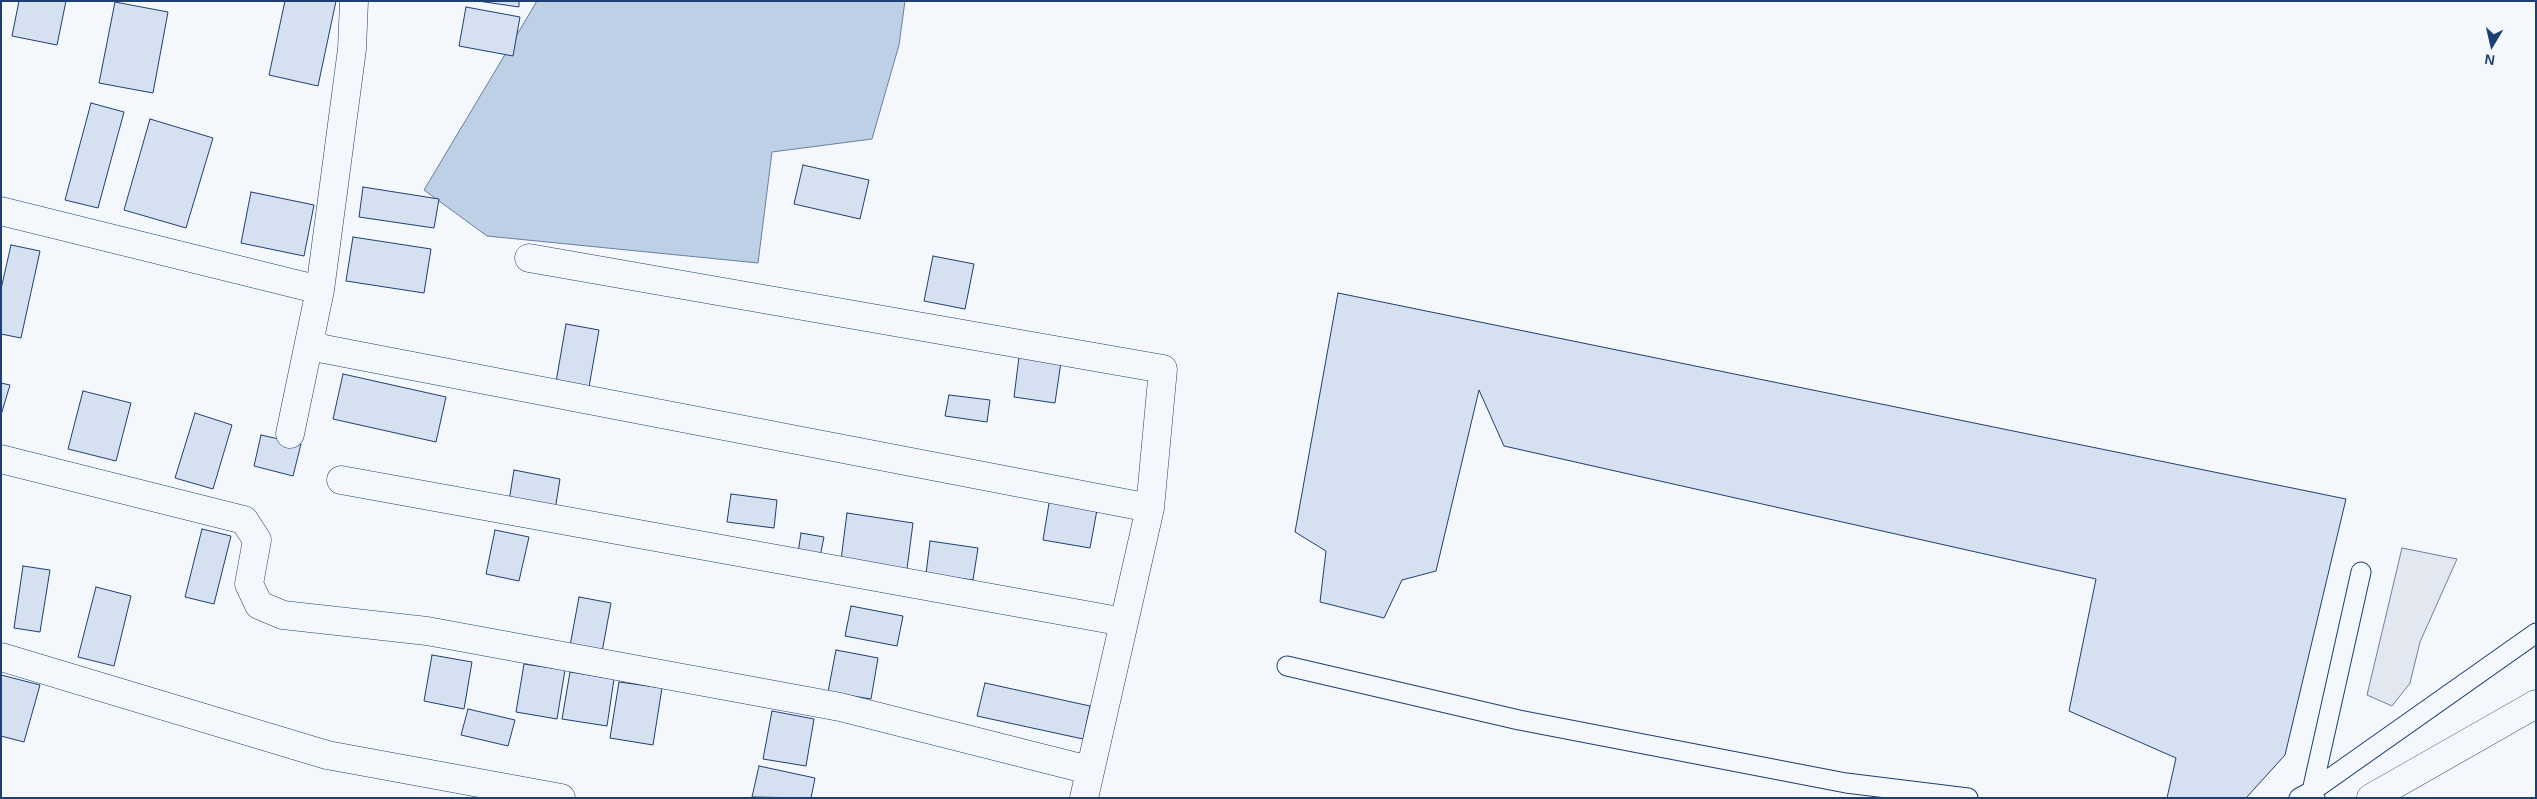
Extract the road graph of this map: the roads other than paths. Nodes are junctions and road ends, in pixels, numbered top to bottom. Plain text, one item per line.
1 (354, 1) edge
2 (1, 211) edge
3 (529, 258) dead end
4 (320, 290) junction
5 (311, 333) junction
6 (290, 434) dead end
7 (1, 459) edge
8 (342, 480) dead end
9 (1150, 508) junction
10 (2361, 572) dead end
11 (1124, 622) junction
12 (2536, 633) edge
13 (1, 658) edge
14 (1287, 666) dead end
15 (2536, 704) edge
16 (1089, 770) junction
17 (2309, 796) edge
18 (560, 798) edge
19 (1084, 798) edge
20 (1968, 798) edge
21 (2371, 798) edge

1 - 4 street
2 - 4 street
3 - 9 street
4 - 5 street
5 - 6 street
5 - 9 street
7 - 16 street
8 - 11 street
9 - 11 street
10 - 17 lane
11 - 16 street
12 - 17 lane
13 - 18 street
14 - 20 lane
15 - 21 street
16 - 19 street

